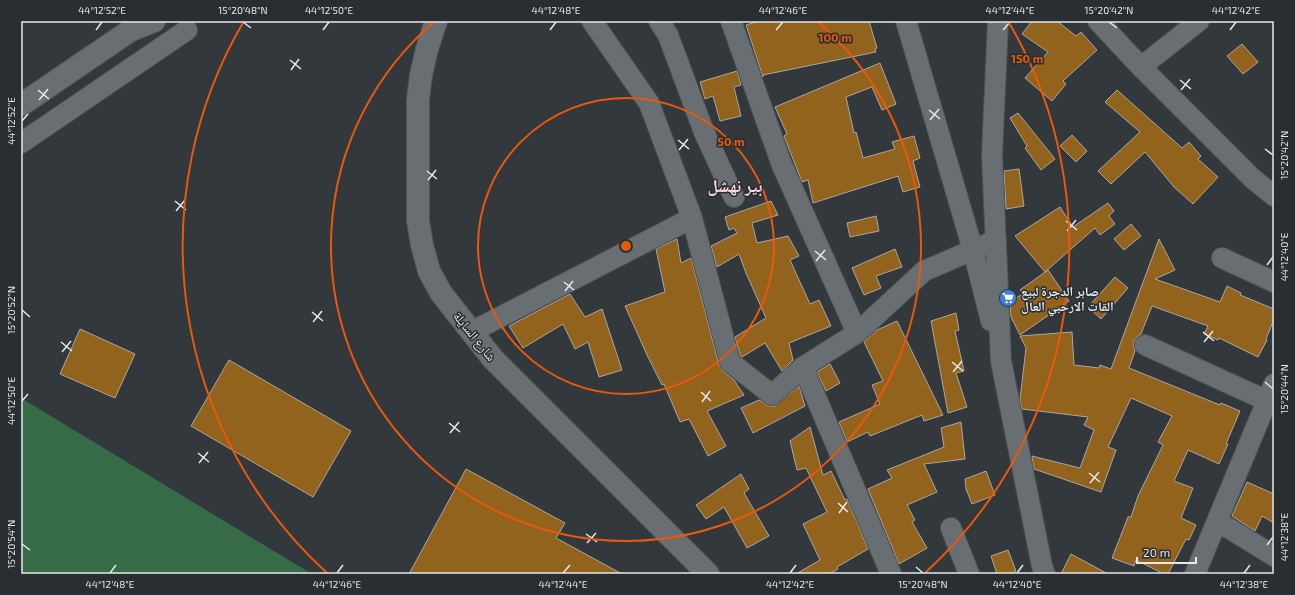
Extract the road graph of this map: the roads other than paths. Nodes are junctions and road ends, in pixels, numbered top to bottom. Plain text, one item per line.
1 (154, 21) edge
2 (436, 21) edge
3 (592, 21) edge
4 (659, 21) edge
5 (731, 21) edge
6 (906, 21) edge
7 (998, 21) edge
8 (1098, 21) edge
9 (1199, 21) edge
10 (128, 25) edge
11 (186, 30) dead end
12 (1141, 67) junction
13 (21, 105) edge
14 (21, 143) edge
15 (1274, 196) edge
16 (734, 197) dead end
17 (692, 218) junction
18 (996, 240) junction
19 (973, 250) junction
20 (1222, 258) dead end
21 (1274, 282) edge
22 (471, 332) junction
23 (857, 333) junction
24 (1146, 345) dead end
25 (1001, 361) junction
26 (803, 366) junction
27 (1272, 396) edge
28 (1217, 522) junction
29 (951, 528) dead end
30 (1274, 556) edge
31 (1037, 571) edge
32 (708, 574) edge
33 (891, 574) edge
34 (969, 574) edge
35 (1195, 574) edge

1 - 10 main road
2 - 22 main road, شارع السايلة
3 - 17 street
4 - 16 street
5 - 23 street
6 - 19 street
7 - 18 street
8 - 12 street
9 - 12 street
10 - 13 main road
11 - 14 street
12 - 15 street
17 - 22 street
17 - 26 street
18 - 19 street
18 - 25 street
19 - 23 street
19 - 25 street
20 - 21 street
22 - 32 main road, شارع السايلة
23 - 26 street
24 - 27 street
25 - 31 street
26 - 33 street
27 - 28 street
28 - 30 street
28 - 35 street
29 - 34 street

